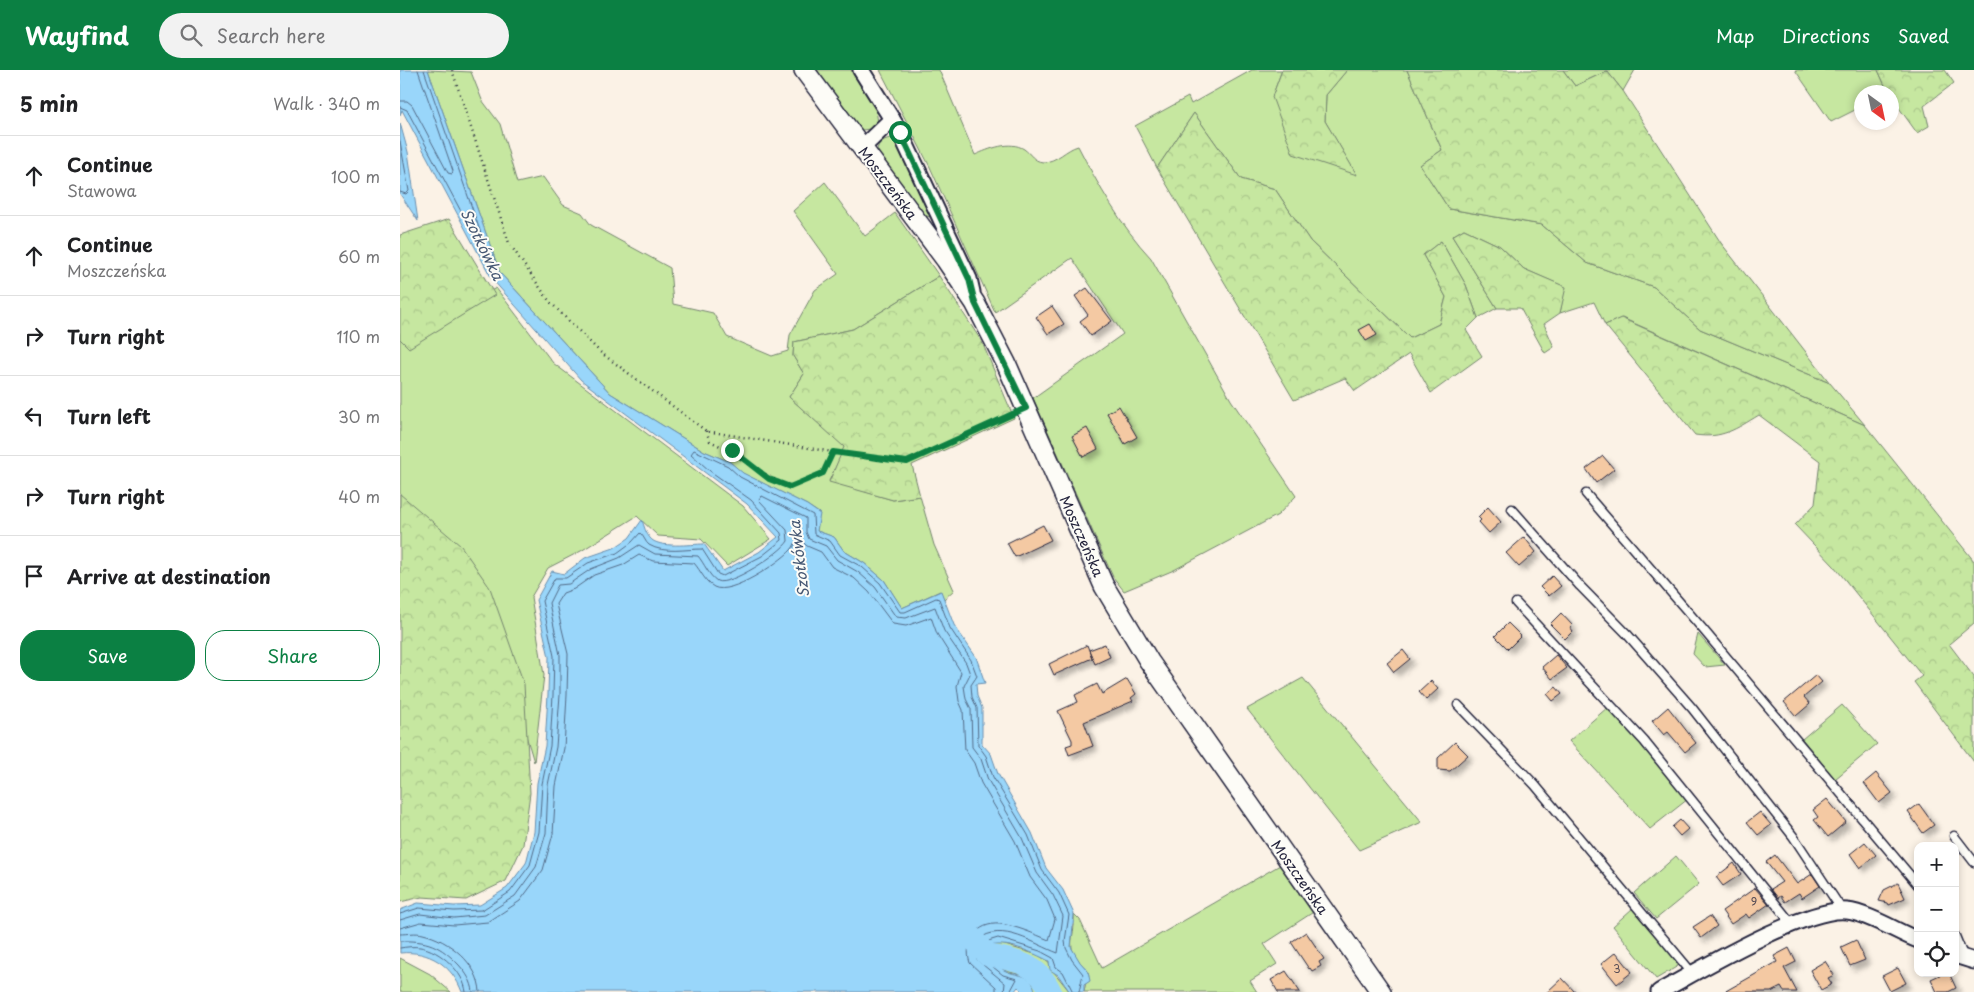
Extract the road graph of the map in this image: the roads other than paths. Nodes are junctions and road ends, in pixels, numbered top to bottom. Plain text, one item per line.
1 (804, 70) edge
2 (861, 70) edge
3 (892, 119) junction
4 (862, 148) junction
5 (975, 303) junction
6 (1586, 494) dead end
7 (1512, 509) dead end
8 (1516, 603) dead end
9 (1458, 706) dead end
10 (1954, 836) dead end
11 (1974, 862) edge
12 (1914, 880) edge
13 (1842, 910) junction
14 (1792, 924) junction
15 (1914, 938) edge
16 (1959, 945) edge
17 (1965, 958) edge
18 (1693, 974) junction
19 (1381, 992) edge
20 (1659, 992) edge

1 - 4 street, Moszczeńska
2 - 3 street
3 - 4 street
3 - 5 street
4 - 5 street, Moszczeńska
5 - 19 street, Moszczeńska
6 - 12 lane
7 - 13 lane
8 - 14 lane
9 - 18 lane
10 - 11 lane
13 - 14 street
13 - 15 street
14 - 18 street
16 - 17 lane
18 - 20 street

